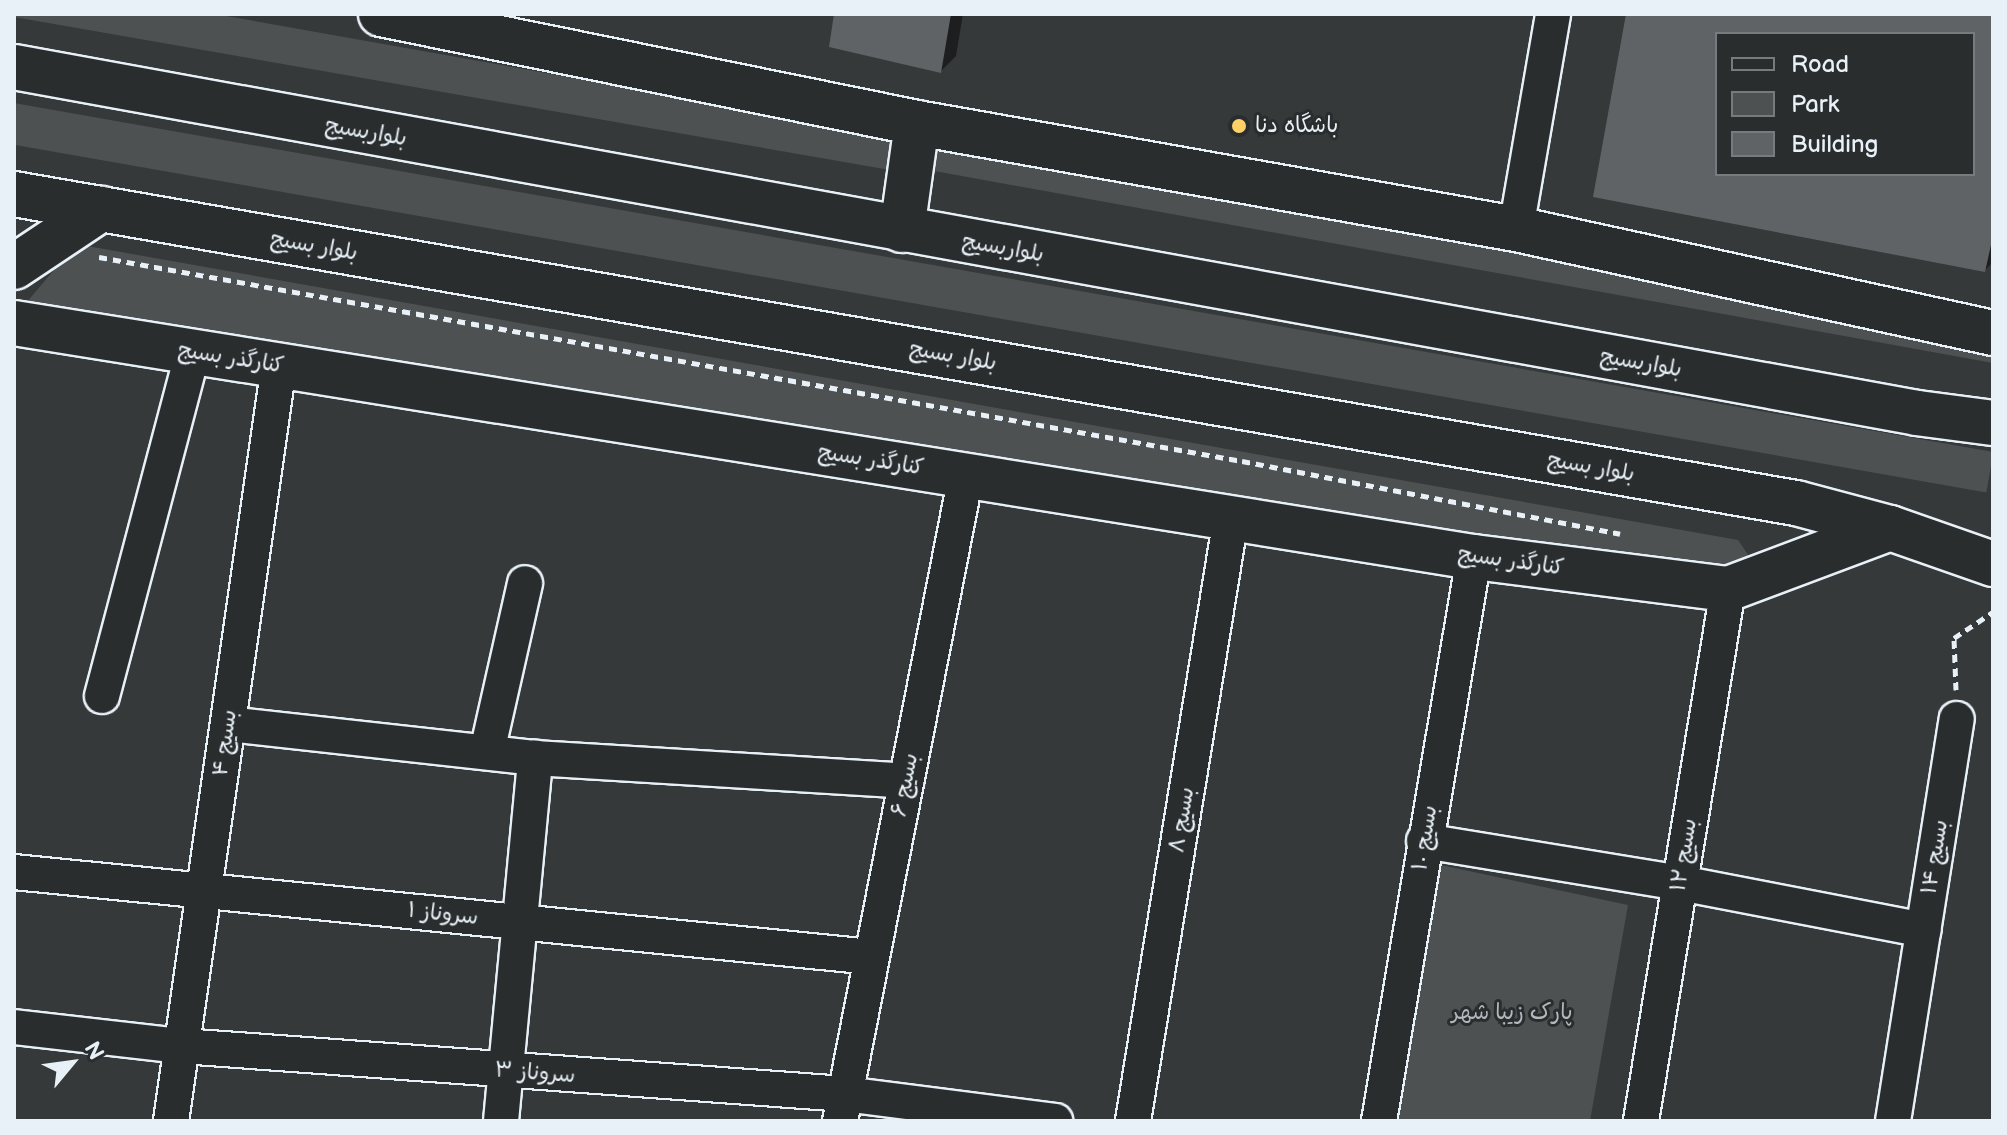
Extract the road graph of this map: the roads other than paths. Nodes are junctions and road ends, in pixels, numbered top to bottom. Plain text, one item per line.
1 (381, 14) edge
2 (1553, 14) edge
3 (14, 67) edge
4 (917, 123) junction
5 (14, 194) edge
6 (101, 209) junction
7 (1516, 229) junction
8 (902, 230) junction
9 (29, 256) edge
10 (14, 323) edge
11 (1993, 333) edge
12 (193, 352) junction
13 (279, 365) junction
14 (1993, 423) edge
15 (966, 476) junction
16 (1231, 518) junction
17 (1890, 528) junction
18 (1474, 557) junction
19 (1993, 564) edge
20 (525, 583) dead end
21 (1728, 589) junction
22 (102, 696) dead end
23 (1957, 719) road end
24 (228, 724) junction
25 (487, 752) junction
26 (535, 758) junction
27 (906, 781) junction
28 (1424, 841) junction
29 (14, 872) edge
30 (1680, 883) junction
31 (204, 890) junction
32 (520, 922) junction
33 (1924, 930) junction
34 (872, 957) junction
35 (14, 1027) edge
36 (182, 1046) junction
37 (505, 1071) junction
38 (842, 1107) edge
39 (171, 1121) edge
40 (501, 1121) edge
41 (1055, 1121) edge
42 (1133, 1121) edge
43 (1379, 1121) edge
44 (1641, 1121) edge
45 (1893, 1121) edge

1 - 4 main road
2 - 7 street
3 - 8 main road, بلواربسیج
4 - 7 main road
4 - 8 main road
5 - 6 main road, بلوار بسیج
6 - 9 main road
6 - 17 main road, بلوار بسیج
7 - 11 main road
8 - 14 main road, بلواربسیج
10 - 12 main road, کنارگذر بسیج
12 - 13 main road, کنارگذر بسیج
12 - 22 street
13 - 15 main road, کنارگذر بسیج
13 - 24 street, بسیج ۴
15 - 16 main road, کنارگذر بسیج
15 - 27 street, بسیج ۶
16 - 18 main road, کنارگذر بسیج
16 - 42 street, بسیج ۸
17 - 19 main road, بلوار بسیج
17 - 21 main road
18 - 21 main road, کنارگذر بسیج
18 - 28 street, بسیج ۱۰
20 - 25 street
21 - 30 street, بسیج ۱۲
23 - 33 street, بسیج ۱۴
24 - 25 street
24 - 31 street, بسیج ۴
25 - 26 street
26 - 27 street
26 - 32 street
27 - 34 street, بسیج ۶
28 - 30 street
28 - 43 street, بسیج ۱۰
29 - 31 street, سروناز ۱
30 - 33 street
30 - 44 street, بسیج ۱۲
31 - 32 street, سروناز ۱
31 - 36 street, بسیج ۴
32 - 34 street, سروناز ۱
32 - 37 street
33 - 45 street, بسیج ۱۴
34 - 38 street, بسیج ۶
35 - 36 street, سروناز ۳
36 - 37 street, سروناز ۳
36 - 39 street, بسیج ۴
37 - 38 street, سروناز ۳
37 - 40 street
38 - 41 street, سروناز ۳

